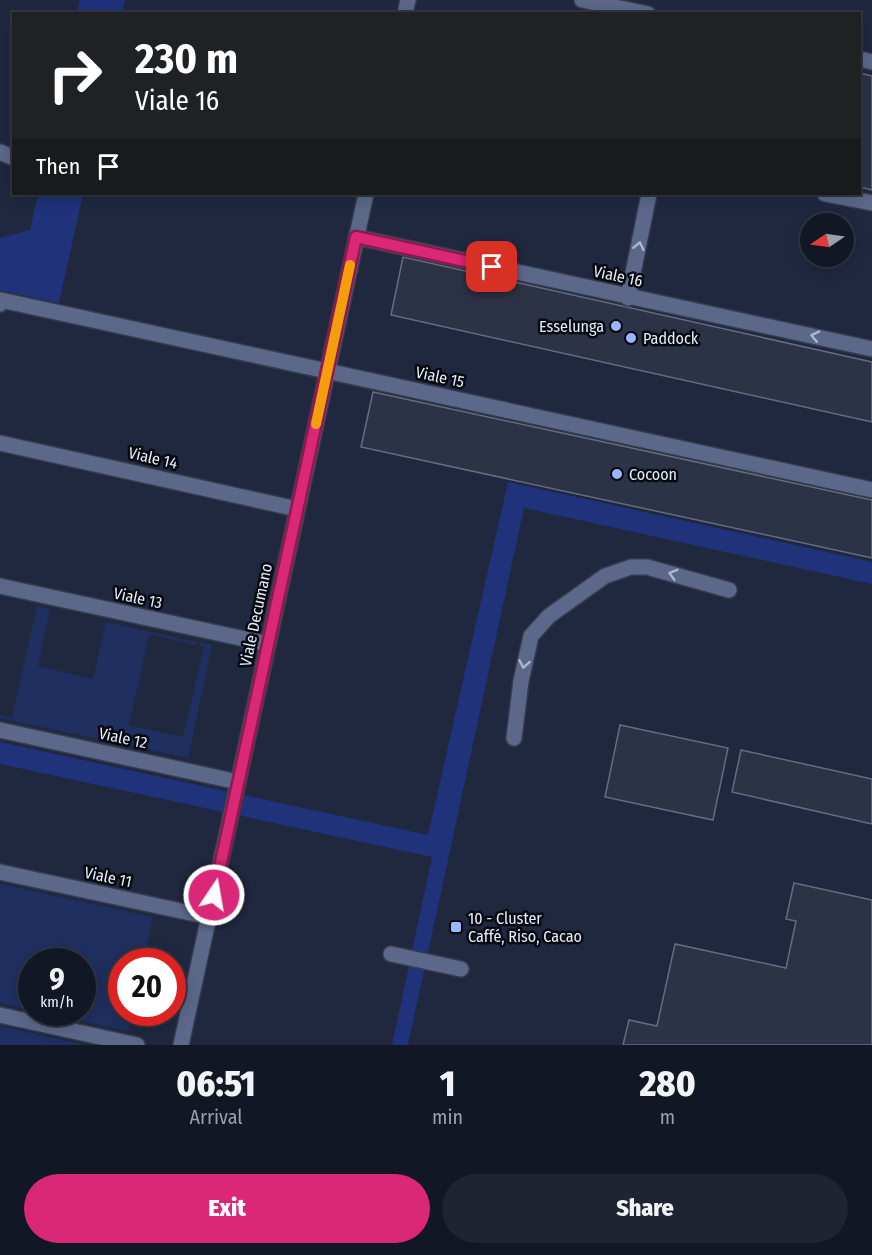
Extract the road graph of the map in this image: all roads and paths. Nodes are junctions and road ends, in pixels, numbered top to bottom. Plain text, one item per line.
1 (582, 0) edge
2 (639, 12) edge
3 (366, 195) edge
4 (650, 195) edge
5 (830, 195) edge
6 (872, 203) edge
7 (356, 237) junction
8 (628, 298) junction
9 (0, 302) edge
10 (872, 349) edge
11 (327, 371) junction
12 (0, 443) edge
13 (872, 490) edge
14 (297, 509) junction
15 (0, 586) edge
16 (729, 591) dead end
17 (268, 644) junction
18 (0, 730) edge
19 (514, 738) dead end
20 (238, 782) junction
21 (0, 872) edge
22 (209, 917) junction
23 (391, 954) dead end
24 (461, 969) dead end
25 (0, 1015) edge
26 (137, 1045) edge
27 (181, 1045) edge

1 - 2 lane
3 - 7 lane, Viale Decumano
8 -> 4 lane
5 - 6 lane
7 - 8 lane, Viale 16
7 - 11 lane, Viale Decumano
10 -> 8 lane, Viale 16
9 - 11 lane, Viale 15
11 - 13 lane, Viale 15
11 - 14 lane, Viale Decumano
12 - 14 lane, Viale 14
14 - 17 lane, Viale Decumano
15 - 17 lane, Viale 13
16 -> 19 lane
17 - 20 lane, Viale Decumano
18 - 20 lane, Viale 12
20 - 22 lane, Viale Decumano
21 - 22 lane, Viale 11
22 - 27 lane, Viale Decumano
23 - 24 lane
25 - 26 lane

